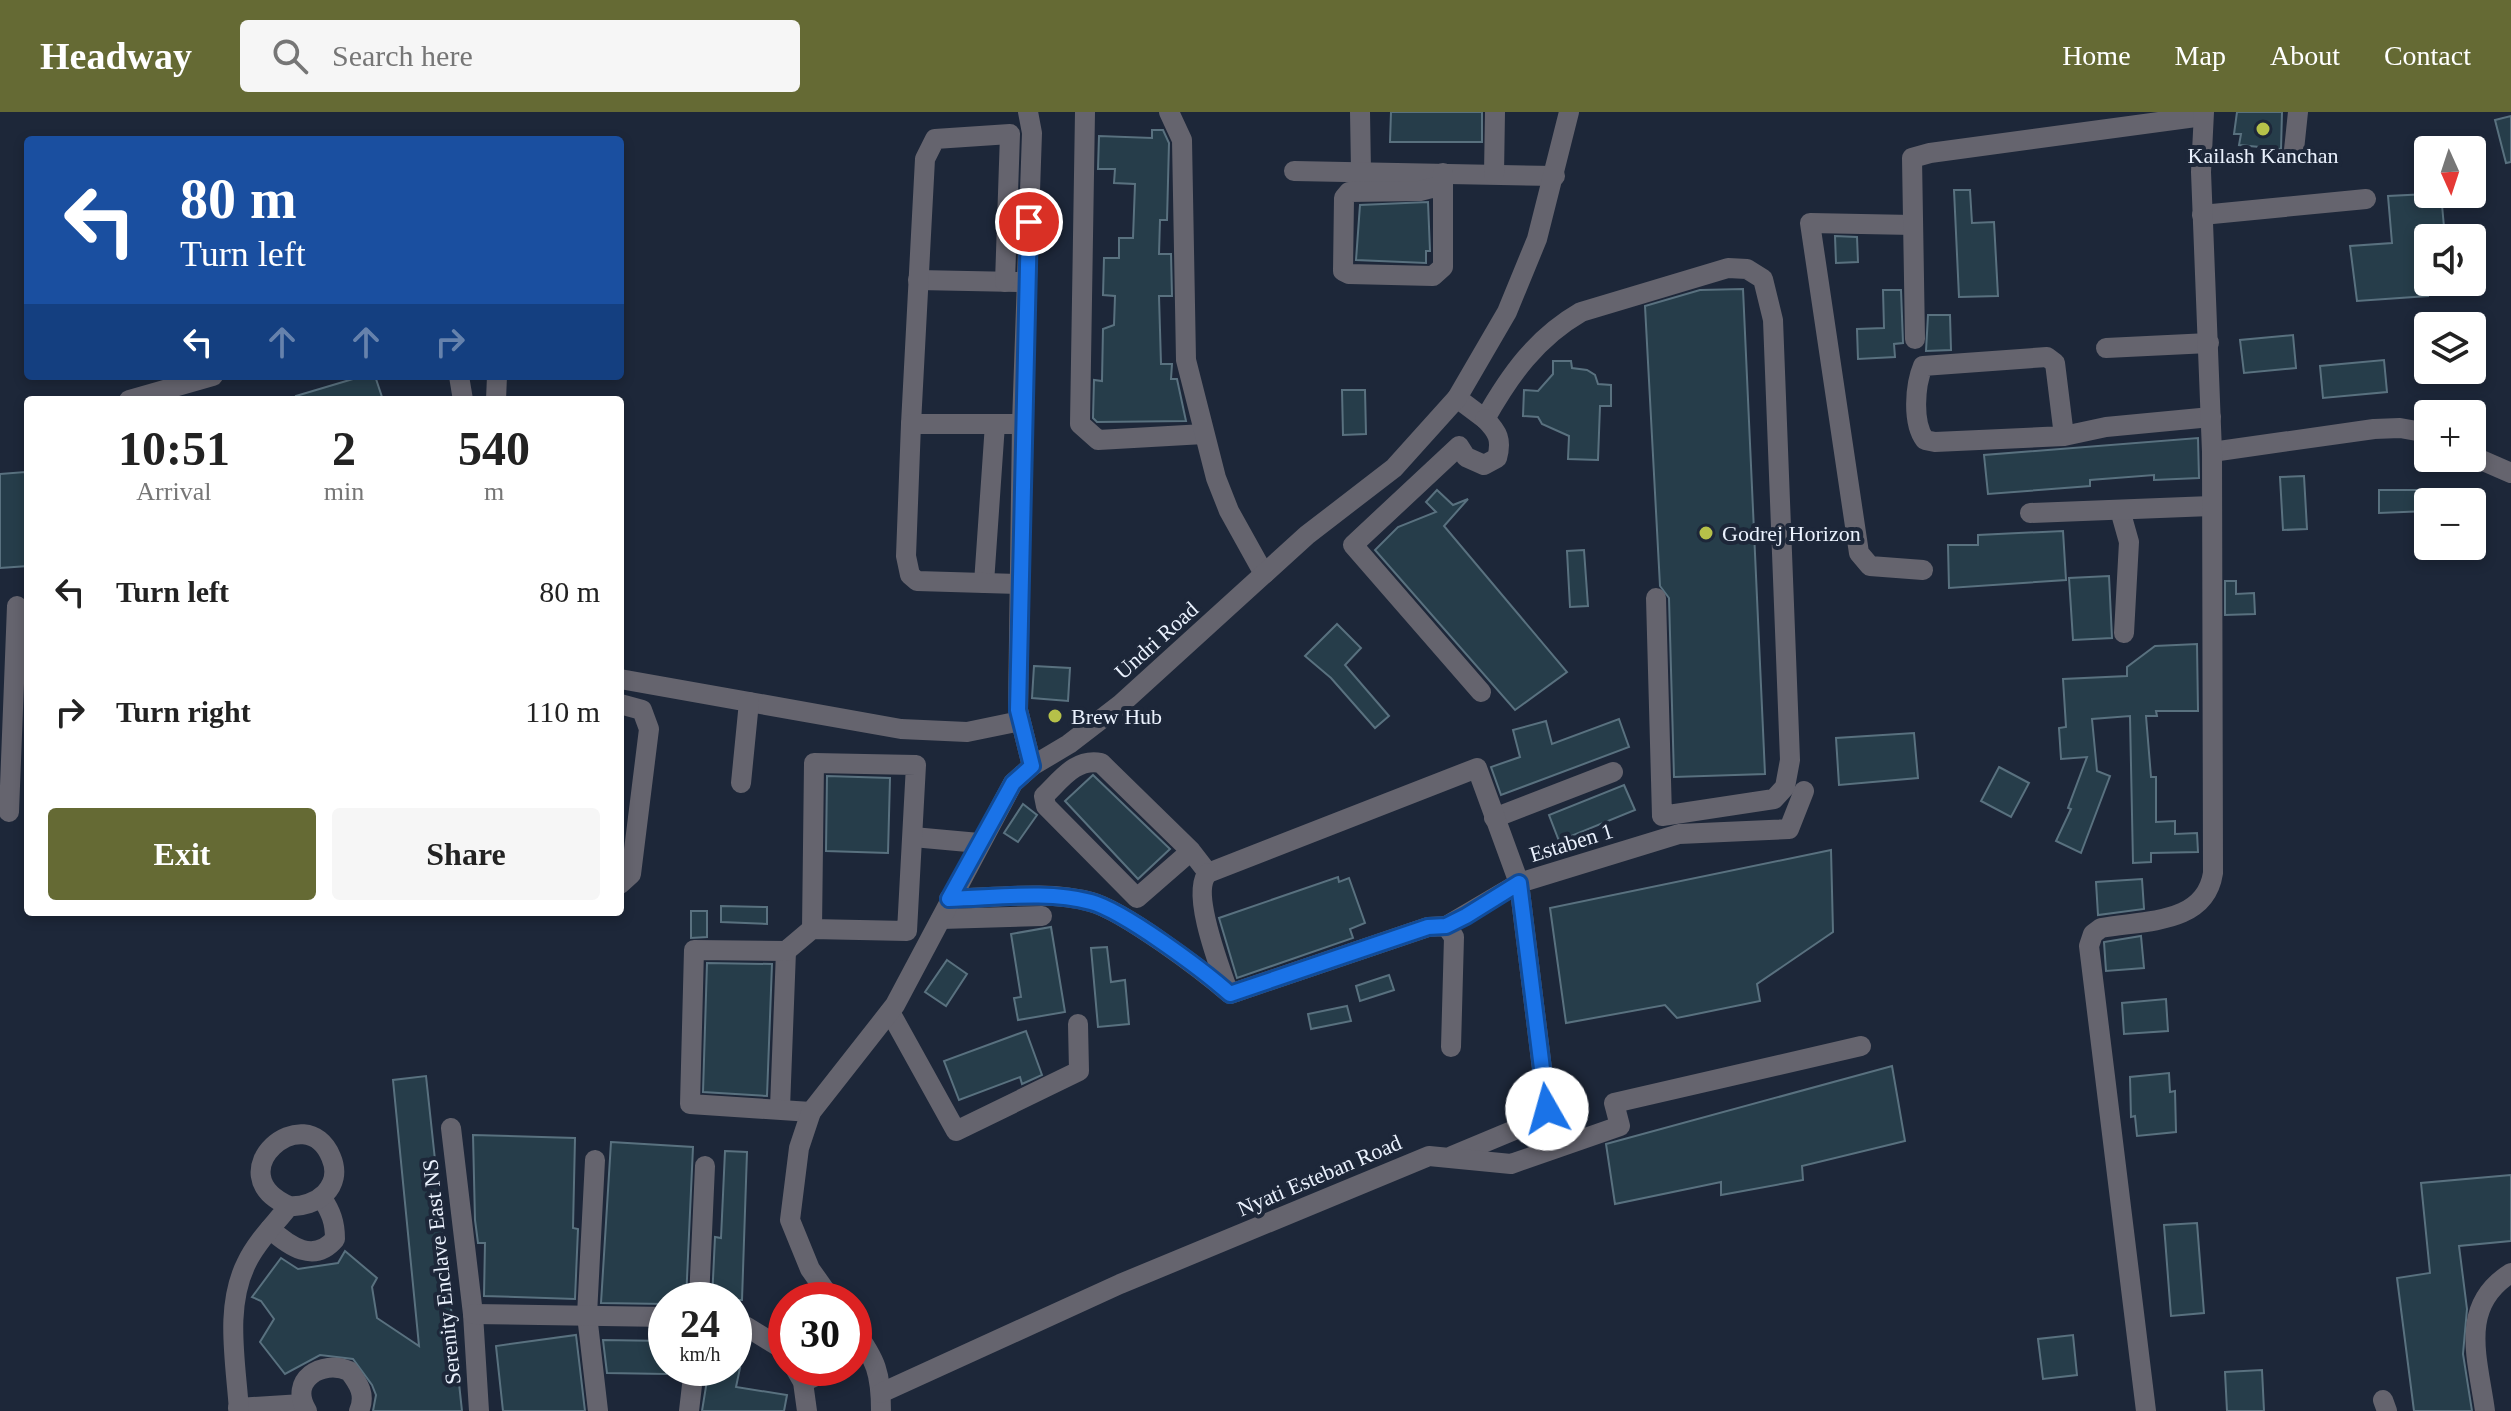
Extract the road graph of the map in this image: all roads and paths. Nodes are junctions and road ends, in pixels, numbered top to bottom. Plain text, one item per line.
1 (1028, 112) edge
2 (1085, 112) edge
3 (1169, 112) edge
4 (1360, 112) edge
5 (1495, 112) edge
6 (1569, 112) edge
7 (2298, 112) edge
8 (2204, 114) edge
9 (1032, 133) junction
10 (1010, 134) junction
11 (2294, 150) dead end
12 (1294, 171) dead end
13 (1361, 171) junction
14 (1494, 174) junction
15 (1555, 176) junction
16 (1443, 179) junction
17 (2366, 199) dead end
18 (2202, 215) junction
19 (1913, 225) junction
20 (918, 280) junction
21 (1005, 282) junction
22 (1027, 282) junction
23 (1915, 339) dead end
24 (2209, 343) junction
25 (2106, 348) dead end
26 (199, 380) edge
27 (143, 396) edge
28 (1457, 398) junction
29 (2211, 417) junction
30 (1485, 419) junction
31 (911, 424) junction
32 (995, 424) junction
33 (1022, 424) junction
34 (1430, 425) junction
35 (2414, 430) edge
36 (1204, 434) junction
37 (2064, 436) junction
38 (1459, 446) junction
39 (2212, 452) junction
40 (2486, 462) edge
41 (2511, 473) edge
42 (2211, 506) junction
43 (2120, 510) junction
44 (2030, 513) dead end
45 (1923, 570) dead end
46 (1264, 574) junction
47 (984, 583) junction
48 (1019, 584) junction
49 (1656, 598) dead end
50 (15, 606) edge
51 (2124, 633) dead end
52 (624, 680) edge
53 (1481, 692) dead end
54 (749, 702) junction
55 (624, 705) edge
56 (1020, 721) junction
57 (1032, 766) junction
58 (1613, 772) dead end
59 (741, 783) dead end
60 (1804, 791) dead end
61 (12, 812) edge
62 (1494, 818) junction
63 (913, 837) junction
64 (979, 843) junction
65 (1191, 851) junction
66 (1208, 873) junction
67 (624, 880) edge
68 (1519, 883) junction
69 (949, 899) junction
70 (1042, 916) dead end
71 (941, 919) junction
72 (1446, 926) junction
73 (812, 929) junction
74 (786, 951) junction
75 (1230, 994) junction
76 (890, 1012) junction
77 (1078, 1024) dead end
78 (1861, 1046) dead end
79 (1451, 1047) dead end
80 (780, 1108) junction
81 (811, 1112) junction
82 (451, 1128) dead end
83 (1449, 1158) junction
84 (595, 1160) dead end
85 (705, 1166) dead end
86 (322, 1198) junction
87 (289, 1206) junction
88 (270, 1229) junction
89 (2511, 1273) edge
90 (700, 1282) edge
91 (819, 1282) edge
92 (473, 1314) junction
93 (587, 1315) junction
94 (648, 1317) edge
95 (872, 1369) edge
96 (692, 1386) edge
97 (801, 1386) edge
98 (881, 1402) edge
99 (304, 1407) edge
100 (238, 1409) edge
101 (359, 1411) edge
102 (479, 1411) edge
103 (598, 1411) edge
104 (689, 1411) edge
105 (807, 1411) edge
106 (2146, 1411) edge
107 (2485, 1411) edge

1 - 9 street
2 - 36 street
3 - 36 street
4 - 13 street
5 - 14 street
6 - 15 street, Undri Road
7 - 11 street
8 - 18 street
8 - 19 street
9 - 10 street
9 - 22 street
10 - 20 street
10 - 21 street
12 - 13 street
13 - 16 street
14 - 15 street
14 - 16 street
15 - 28 street, Undri Road
16 - 16 street
17 - 18 street
18 - 24 street
19 - 23 street
19 - 45 street
20 - 21 street
20 - 31 street
21 - 22 street
22 - 33 street
24 - 25 street
24 - 29 street
26 - 27 street
28 - 30 street
28 - 34 street, Undri Road
29 - 37 street
29 - 39 street
30 - 38 street
30 - 49 street
31 - 32 street
31 - 47 street
32 - 33 street
32 - 47 street
33 - 48 street
34 - 38 street
34 - 46 street, Undri Road
35 - 39 street
36 - 46 street
37 - 37 street
38 - 53 street
39 - 42 street
40 - 41 street
42 - 43 street
42 - 106 street
43 - 44 street
43 - 51 street
46 - 57 street, Undri Road
47 - 48 street
48 - 56 street
50 - 61 street
52 - 54 street
54 - 56 street
54 - 59 street
55 - 67 street
56 - 57 street
57 - 64 street, Undri Road
58 - 62 street
60 - 68 street, Estaben 1
62 - 66 street
62 - 68 street
63 - 64 street
63 - 73 street
63 - 73 street
64 - 69 street, Undri Road
65 - 65 street
65 - 66 street
66 - 75 street
68 - 72 street
68 - 83 street, Estaben 1
69 - 71 street, Undri Road
69 - 75 street
70 - 71 street
71 - 76 street, Undri Road
72 - 75 street
72 - 79 street
73 - 74 street
74 - 80 street
74 - 80 street
76 - 77 street
76 - 81 street, Undri Road
78 - 83 street, Nyati Esteban Road
80 - 81 street
81 - 91 street, Undri Road
82 - 92 street, Serenity Enclave East NS
83 - 98 street, Nyati Esteban Road
84 - 93 street
85 - 90 street
86 - 87 street
86 - 87 street
86 - 88 street
87 - 88 street
88 - 100 street
89 - 107 street
92 - 93 street
92 - 102 street, Serenity Enclave East NS
93 - 94 street
93 - 103 street
95 - 98 street
96 - 104 street
97 - 105 street
99 - 100 street
99 - 101 street

